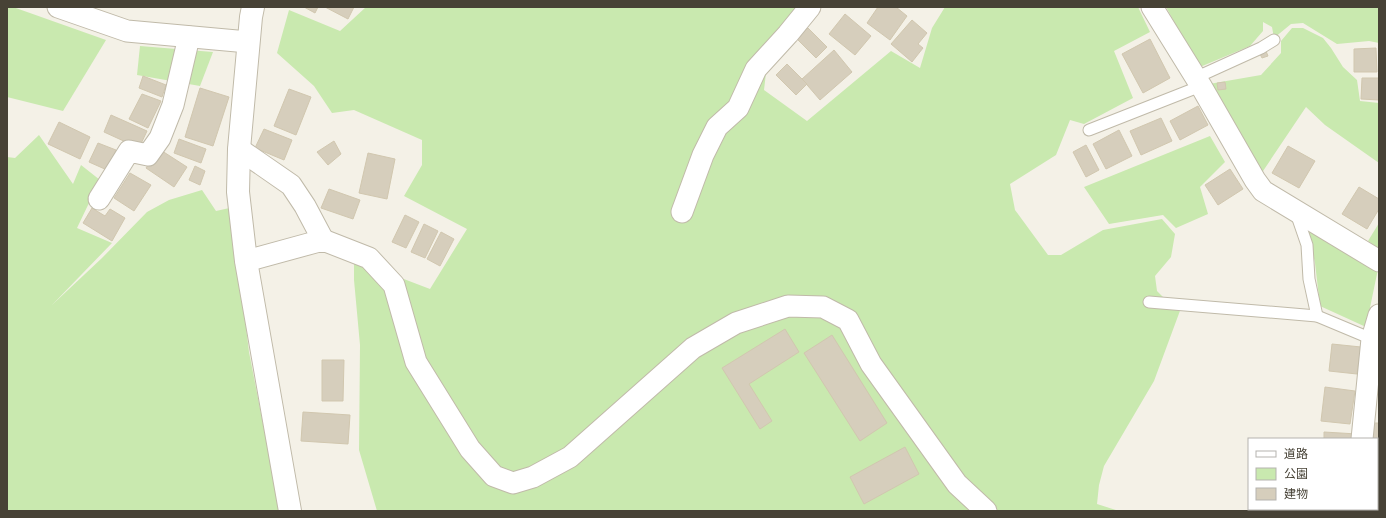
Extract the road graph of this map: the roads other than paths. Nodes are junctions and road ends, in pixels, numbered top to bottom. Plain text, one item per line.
1 (58, 7) edge
2 (253, 7) edge
3 (810, 7) edge
4 (1152, 7) edge
5 (189, 36) junction
6 (1274, 40) dead end
7 (248, 42) junction
8 (1198, 82) junction
9 (1089, 130) dead end
10 (239, 149) junction
11 (99, 199) dead end
12 (1295, 210) junction
13 (682, 212) dead end
14 (323, 240) junction
15 (246, 261) junction
16 (1379, 261) edge
17 (1149, 302) dead end
18 (1379, 315) edge
19 (1317, 316) junction
20 (1375, 347) edge
21 (1362, 438) edge
22 (290, 511) edge
23 (986, 511) edge

1 - 5 street
2 - 7 street
3 - 13 street
4 - 8 street
5 - 7 street
5 - 11 street
6 - 8 lane
7 - 10 street
8 - 9 lane
8 - 12 street
10 - 14 street
10 - 15 street
12 - 16 street
12 - 19 lane
14 - 15 street
14 - 23 street
15 - 22 street
17 - 19 lane
18 - 20 street
19 - 20 lane
20 - 21 street

